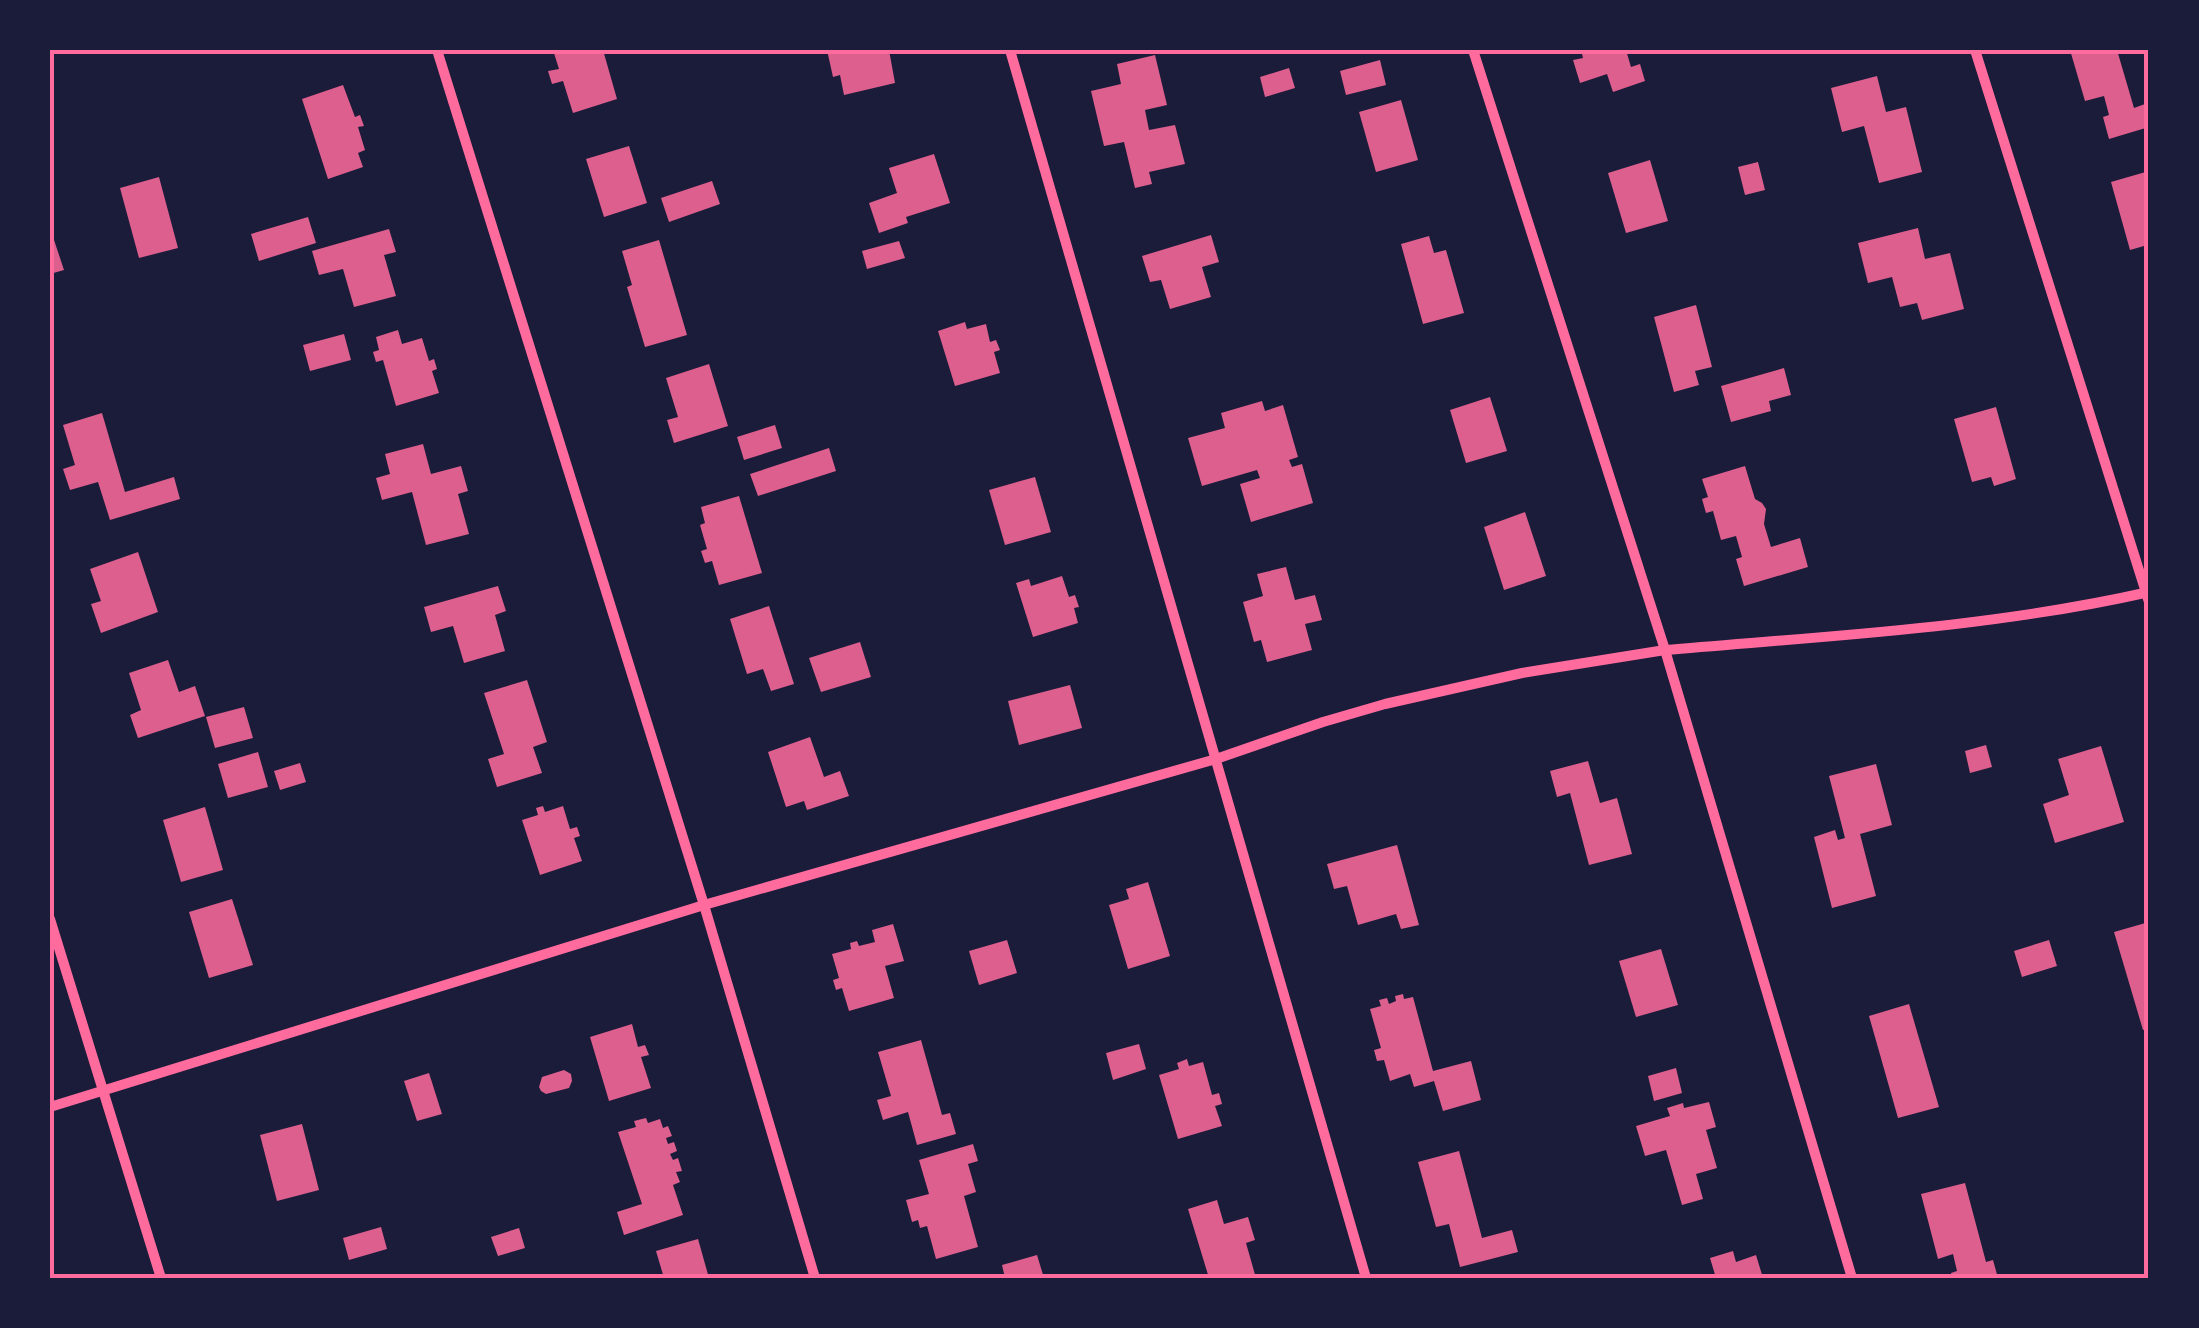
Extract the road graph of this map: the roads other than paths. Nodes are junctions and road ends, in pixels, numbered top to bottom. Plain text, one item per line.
1 (437, 50) edge
2 (1010, 50) edge
3 (1473, 50) edge
4 (1975, 50) edge
5 (2148, 595) edge
6 (1665, 650) junction
7 (1216, 759) junction
8 (704, 905) junction
9 (50, 919) edge
10 (104, 1090) junction
11 (50, 1107) edge
12 (160, 1278) edge
13 (815, 1278) edge
14 (1366, 1278) edge
15 (1852, 1278) edge

1 - 8 street
2 - 7 street
3 - 6 street
4 - 5 street
5 - 6 street
6 - 7 street
6 - 15 street
7 - 8 street
7 - 14 street
8 - 10 street
8 - 13 street
9 - 10 street
10 - 11 street
10 - 12 street

